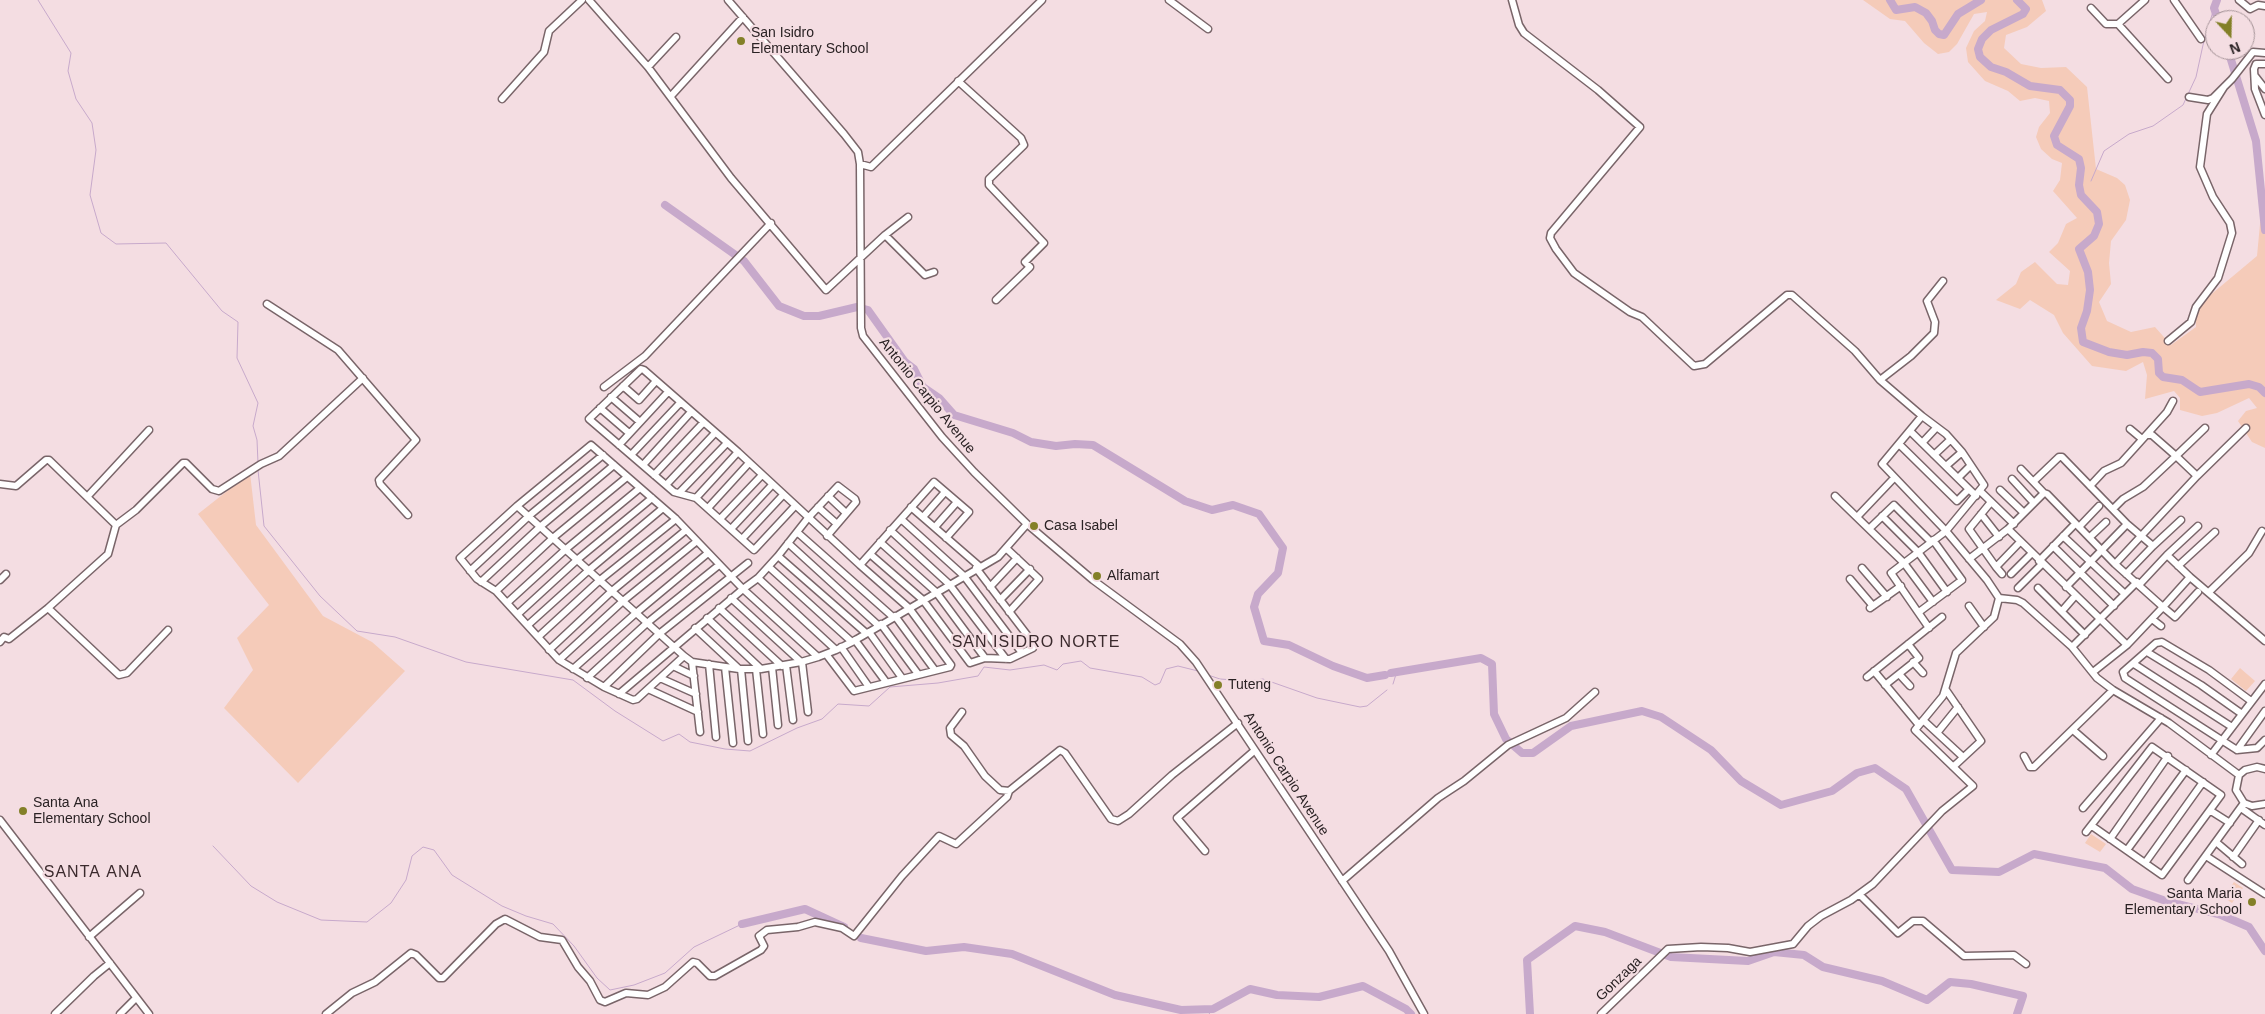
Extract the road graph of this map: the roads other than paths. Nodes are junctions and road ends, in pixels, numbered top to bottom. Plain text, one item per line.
1 (582, 0) edge
2 (589, 0) edge
3 (728, 0) edge
4 (1042, 0) edge
5 (1168, 0) edge
6 (1512, 0) edge
7 (2145, 0) edge
8 (2174, 0) edge
9 (2239, 0) edge
10 (2265, 6) edge
11 (2091, 8) dead end
12 (743, 17) junction
13 (2118, 24) junction
14 (1208, 29) dead end
15 (676, 37) dead end
16 (2201, 39) dead end
17 (2265, 53) edge
18 (2265, 64) edge
19 (648, 67) junction
20 (2255, 75) junction
21 (2168, 78) dead end
22 (958, 82) junction
23 (2224, 87) junction
24 (2265, 89) edge
25 (671, 96) junction
26 (2189, 97) dead end
27 (502, 99) dead end
28 (2265, 115) edge
29 (860, 164) junction
30 (908, 217) dead end
31 (771, 224) junction
32 (886, 235) junction
33 (860, 258) junction
34 (934, 272) dead end
35 (1943, 281) dead end
36 (996, 300) dead end
37 (267, 304) dead end
38 (2168, 341) dead end
39 (363, 378) junction
40 (1880, 380) junction
41 (656, 381) junction
42 (623, 386) junction
43 (604, 388) dead end
44 (668, 392) junction
45 (612, 397) junction
46 (2173, 401) dead end
47 (680, 403) junction
48 (600, 408) junction
49 (691, 412) junction
50 (1922, 416) junction
51 (640, 422) junction
52 (703, 423) junction
53 (1936, 428) junction
54 (2130, 428) dead end
55 (2204, 428) dead end
56 (2246, 428) dead end
57 (149, 430) dead end
58 (1910, 431) junction
59 (715, 433) junction
60 (629, 434) junction
61 (2144, 437) junction
62 (1950, 440) junction
63 (727, 443) junction
64 (1922, 443) junction
65 (1899, 444) junction
66 (619, 445) junction
67 (738, 452) junction
68 (1962, 452) junction
69 (1934, 454) junction
70 (603, 455) junction
71 (631, 455) junction
72 (2176, 456) junction
73 (749, 463) junction
74 (614, 465) junction
75 (642, 465) junction
76 (1946, 466) junction
77 (1970, 466) junction
78 (2021, 469) dead end
79 (654, 475) junction
80 (762, 475) junction
81 (627, 476) junction
82 (2197, 476) junction
83 (1894, 478) junction
84 (1958, 478) junction
85 (2012, 479) dead end
86 (2034, 482) junction
87 (0, 484) edge
88 (666, 485) junction
89 (772, 485) junction
90 (2090, 486) junction
91 (640, 488) junction
92 (1968, 489) junction
93 (2000, 490) dead end
94 (945, 492) junction
95 (679, 493) junction
96 (2044, 493) junction
97 (1978, 494) junction
98 (783, 495) junction
99 (828, 496) junction
100 (1835, 496) dead end
101 (87, 497) junction
102 (652, 498) junction
103 (696, 498) junction
104 (957, 502) junction
105 (1992, 502) junction
106 (2034, 503) junction
107 (518, 506) junction
108 (795, 506) junction
109 (2099, 506) dead end
110 (818, 507) junction
111 (911, 507) junction
112 (663, 508) junction
113 (708, 508) junction
114 (2114, 508) junction
115 (846, 513) junction
116 (2024, 513) junction
117 (1981, 514) junction
118 (408, 515) dead end
119 (530, 515) junction
120 (1882, 516) junction
121 (923, 517) junction
122 (1857, 517) junction
123 (808, 518) junction
124 (676, 519) junction
125 (720, 519) junction
126 (901, 519) junction
127 (2181, 520) dead end
128 (2106, 522) dead end
129 (837, 524) junction
130 (1027, 524) junction
131 (2014, 524) junction
132 (2127, 524) junction
133 (116, 525) junction
134 (542, 526) junction
135 (2077, 526) junction
136 (2198, 526) dead end
137 (935, 527) junction
138 (731, 529) junction
139 (1869, 529) junction
140 (2008, 529) junction
141 (686, 530) junction
142 (890, 530) junction
143 (1946, 531) junction
144 (2262, 531) dead end
145 (797, 532) junction
146 (2215, 532) dead end
147 (2141, 535) junction
148 (827, 536) junction
149 (2063, 536) junction
150 (554, 537) junction
151 (1999, 537) junction
152 (2090, 537) junction
153 (946, 538) junction
154 (742, 539) junction
155 (697, 541) junction
156 (1932, 541) junction
157 (880, 542) junction
158 (2020, 542) junction
159 (788, 543) junction
160 (2053, 546) junction
161 (2153, 546) junction
162 (1983, 548) junction
163 (566, 549) junction
164 (1007, 549) junction
165 (2103, 551) junction
166 (1918, 552) junction
167 (708, 553) junction
168 (2032, 553) junction
169 (870, 554) junction
170 (2167, 555) junction
171 (778, 556) junction
172 (1017, 558) junction
173 (578, 559) junction
174 (1969, 559) junction
175 (2041, 562) junction
176 (2091, 562) junction
177 (748, 563) dead end
178 (1904, 563) junction
179 (719, 564) junction
180 (2115, 564) junction
181 (860, 565) junction
182 (2178, 566) junction
183 (769, 567) junction
184 (978, 567) junction
185 (1996, 567) junction
186 (1862, 568) dead end
187 (1030, 569) junction
188 (589, 570) junction
189 (470, 571) junction
190 (6, 574) dead end
191 (2002, 574) dead end
192 (2011, 574) dead end
193 (2080, 574) junction
194 (2126, 574) junction
195 (964, 576) junction
196 (731, 577) junction
197 (2190, 577) junction
198 (758, 578) junction
199 (1850, 579) dead end
200 (0, 580) edge
201 (600, 580) junction
202 (481, 582) junction
203 (949, 584) junction
204 (2138, 584) junction
205 (1901, 586) junction
206 (990, 587) junction
207 (2066, 587) junction
208 (2018, 588) dead end
209 (2038, 588) dead end
210 (743, 589) junction
211 (496, 591) junction
212 (612, 591) junction
213 (936, 592) junction
214 (1947, 592) junction
215 (2198, 592) dead end
216 (2209, 592) junction
217 (2125, 594) junction
218 (1886, 596) junction
219 (2075, 596) junction
220 (731, 598) junction
221 (1999, 598) junction
222 (923, 600) junction
223 (1000, 600) junction
224 (623, 601) junction
225 (507, 602) junction
226 (1933, 602) junction
227 (1969, 606) dead end
228 (2114, 606) junction
229 (2163, 607) junction
230 (48, 608) junction
231 (719, 608) junction
232 (908, 608) junction
233 (2062, 611) junction
234 (1009, 612) junction
235 (1919, 612) junction
236 (636, 613) junction
237 (518, 614) junction
238 (894, 617) junction
239 (1942, 617) dead end
240 (707, 618) junction
241 (2100, 619) junction
242 (2152, 619) junction
243 (647, 623) junction
244 (528, 625) junction
245 (880, 625) junction
246 (2161, 626) dead end
247 (1984, 627) junction
248 (695, 628) junction
249 (1929, 628) junction
250 (168, 630) dead end
251 (868, 632) junction
252 (659, 634) junction
253 (2085, 635) junction
254 (1, 637) edge
255 (538, 637) junction
256 (2265, 640) edge
257 (854, 641) junction
258 (1908, 644) junction
259 (2127, 645) junction
260 (673, 646) junction
261 (2072, 647) junction
262 (839, 648) junction
263 (549, 650) junction
264 (2147, 652) junction
265 (1022, 653) junction
266 (826, 654) junction
267 (684, 656) junction
268 (818, 657) junction
269 (985, 658) junction
270 (1006, 659) junction
271 (559, 660) junction
272 (692, 662) junction
273 (802, 662) junction
274 (1914, 662) junction
275 (709, 664) junction
276 (2134, 664) junction
277 (673, 666) junction
278 (784, 666) junction
279 (725, 667) junction
280 (772, 667) junction
281 (573, 669) junction
282 (740, 669) junction
283 (759, 669) junction
284 (934, 670) junction
285 (1874, 672) junction
286 (2093, 672) junction
287 (1923, 673) dead end
288 (918, 674) junction
289 (1899, 674) junction
290 (694, 676) junction
291 (1867, 677) dead end
292 (587, 678) junction
293 (660, 678) junction
294 (902, 678) junction
295 (886, 682) junction
296 (2265, 684) edge
297 (1886, 685) junction
298 (1910, 686) dead end
299 (604, 687) junction
300 (869, 687) junction
301 (648, 689) junction
302 (1946, 690) junction
303 (2113, 690) junction
304 (1595, 692) dead end
305 (619, 694) junction
306 (696, 694) junction
307 (2251, 701) junction
308 (1958, 707) junction
309 (2265, 711) edge
310 (698, 712) junction
311 (808, 712) dead end
312 (962, 712) dead end
313 (2242, 714) junction
314 (2161, 718) junction
315 (793, 720) dead end
316 (1921, 722) junction
317 (1238, 723) junction
318 (778, 725) dead end
319 (2232, 727) junction
320 (2073, 730) junction
321 (700, 732) dead end
322 (1937, 733) junction
323 (763, 734) dead end
324 (716, 737) dead end
325 (2265, 740) edge
326 (748, 741) dead end
327 (2222, 742) junction
328 (733, 743) dead end
329 (2237, 750) junction
330 (1254, 751) junction
331 (2211, 755) junction
332 (2024, 756) dead end
333 (2103, 756) dead end
334 (2168, 756) junction
335 (1964, 757) junction
336 (1954, 767) junction
337 (2265, 769) edge
338 (2186, 770) junction
339 (2239, 776) junction
340 (2204, 782) junction
341 (1009, 791) junction
342 (2265, 804) edge
343 (2243, 806) junction
344 (2083, 808) dead end
345 (2211, 811) junction
346 (0, 820) edge
347 (2262, 822) edge
348 (2230, 823) junction
349 (2092, 826) junction
350 (2086, 832) dead end
351 (2110, 839) junction
352 (2216, 842) junction
353 (2126, 850) junction
354 (1205, 851) dead end
355 (2206, 856) junction
356 (2233, 857) junction
357 (2145, 863) junction
358 (2242, 864) dead end
359 (2188, 880) dead end
360 (1342, 881) junction
361 (2264, 892) edge
362 (140, 893) dead end
363 (1859, 894) junction
364 (90, 937) junction
365 (110, 964) junction
366 (2026, 964) dead end
367 (136, 998) junction
368 (55, 1014) edge
369 (120, 1014) edge
370 (149, 1014) edge
371 (326, 1014) edge
372 (1424, 1014) edge
373 (1601, 1014) edge

1 - 27 street
2 - 19 street
3 - 12 street, Antonio Carpio Avenue
4 - 22 street
5 - 14 street
6 - 40 street
7 - 13 street
8 - 16 street
9 - 10 street
11 - 13 street
12 - 25 street
12 - 29 street, Antonio Carpio Avenue
13 - 21 street
15 - 19 street
17 - 23 street
18 - 20 street
19 - 25 street
20 - 24 street
20 - 28 street
22 - 29 street
22 - 36 street
23 - 26 street
23 - 38 street
25 - 31 street
29 - 33 street, Antonio Carpio Avenue
30 - 32 street
31 - 33 street
31 - 43 street
32 - 33 street
32 - 34 street
33 - 130 street, Antonio Carpio Avenue
35 - 40 street
37 - 39 street
39 - 118 street
39 - 133 street
40 - 50 street
41 - 42 street
41 - 42 street
41 - 44 street
42 - 45 street
44 - 47 street
44 - 51 street
45 - 48 street
45 - 51 street
46 - 61 street
47 - 49 street
47 - 71 street
48 - 60 street
48 - 66 street
49 - 52 street
49 - 75 street
50 - 53 street
50 - 58 street
51 - 60 street
52 - 59 street
52 - 79 street
53 - 62 street
53 - 64 street
54 - 61 street
55 - 72 street
56 - 82 street
57 - 101 street
58 - 64 street
58 - 65 street
59 - 63 street
59 - 88 street
60 - 66 street
61 - 72 street
61 - 90 street
62 - 68 street
62 - 69 street
63 - 67 street
63 - 95 street
64 - 69 street
65 - 83 street
65 - 92 street
66 - 71 street
67 - 73 street
67 - 103 street
68 - 76 street
68 - 77 street
69 - 76 street
70 - 74 street
70 - 107 street
70 - 119 street
71 - 75 street
72 - 82 street
72 - 114 street
73 - 80 street
73 - 113 street
74 - 81 street
74 - 134 street
75 - 79 street
76 - 84 street
77 - 84 street
77 - 97 street
78 - 86 street
79 - 88 street
80 - 89 street
80 - 125 street
81 - 91 street
81 - 150 street
82 - 147 street
83 - 122 street
83 - 143 street
84 - 92 street
85 - 106 street
86 - 90 street
86 - 96 street
87 - 101 street
88 - 95 street
89 - 98 street
89 - 138 street
90 - 114 street
91 - 102 street
91 - 163 street
92 - 97 street
93 - 116 street
94 - 104 street
94 - 111 street
94 - 121 street
95 - 103 street
96 - 106 street
96 - 135 street
97 - 105 street
97 - 143 street
98 - 108 street
98 - 154 street
99 - 110 street
99 - 115 street
99 - 115 street
100 - 122 street
101 - 133 street
102 - 112 street
102 - 173 street
103 - 113 street
104 - 137 street
104 - 153 street
105 - 117 street
105 - 131 street
106 - 116 street
107 - 119 street
107 - 189 street
108 - 123 street
108 - 154 street
109 - 135 street
110 - 123 street
110 - 129 street
111 - 121 street
111 - 126 street
112 - 124 street
112 - 188 street
113 - 125 street
114 - 132 street
115 - 129 street
116 - 131 street
117 - 151 street
117 - 162 street
119 - 134 street
119 - 189 street
120 - 139 street
120 - 156 street
120 - 166 street
121 - 137 street
122 - 139 street
123 - 145 street
123 - 148 street
124 - 141 street
124 - 201 street
125 - 138 street
126 - 142 street
126 - 195 street
127 - 161 street
128 - 152 street
129 - 148 street
130 - 164 street
130 - 317 street, Antonio Carpio Avenue
131 - 140 street
132 - 147 street
132 - 165 street
133 - 230 street
134 - 150 street
134 - 202 street
135 - 149 street
135 - 152 street
136 - 170 street
137 - 153 street
138 - 154 street
139 - 178 street
140 - 151 street
140 - 158 street
141 - 155 street
141 - 212 street
142 - 157 street
142 - 203 street
143 - 156 street
143 - 174 street
144 - 216 street
145 - 159 street
145 - 238 street
146 - 182 street
147 - 161 street
147 - 180 street
148 - 181 street
149 - 160 street
149 - 176 street
150 - 163 street
150 - 211 street
151 - 162 street
152 - 165 street
153 - 184 street
155 - 167 street
155 - 224 street
156 - 166 street
156 - 214 street
157 - 169 street
157 - 213 street
158 - 168 street
158 - 185 street
159 - 171 street
159 - 245 street
160 - 175 street
160 - 193 street
161 - 194 street
162 - 174 street
162 - 185 street
163 - 173 street
163 - 225 street
164 - 172 street
164 - 184 street
165 - 176 street
165 - 180 street
166 - 178 street
166 - 214 street
167 - 179 street
167 - 236 street
168 - 175 street
168 - 192 street
169 - 181 street
169 - 222 street
170 - 182 street
170 - 204 street
171 - 183 street
171 - 251 street
172 - 187 street
172 - 206 street
173 - 188 street
173 - 237 street
174 - 221 street
175 - 207 street
175 - 208 street
176 - 193 street
176 - 217 street
177 - 196 street
178 - 205 street
178 - 226 street
179 - 196 street
179 - 243 street
180 - 194 street
181 - 232 street
182 - 197 street
183 - 198 street
183 - 257 street
184 - 195 street
184 - 206 street
185 - 191 street
186 - 218 street
187 - 223 street
187 - 234 street
188 - 201 street
188 - 244 street
189 - 202 street
190 - 200 street
193 - 207 street
193 - 228 street
194 - 204 street
195 - 203 street
195 - 265 street
196 - 210 street
196 - 252 street
197 - 216 street
197 - 229 street
198 - 210 street
198 - 262 street
199 - 218 street
201 - 212 street
201 - 255 street
202 - 211 street
203 - 213 street
203 - 270 street
204 - 217 street
204 - 229 street
205 - 218 street
205 - 235 street
206 - 223 street
207 - 219 street
209 - 233 street
210 - 220 street
210 - 268 street
211 - 225 street
212 - 224 street
212 - 263 street
213 - 222 street
213 - 269 street
214 - 226 street
215 - 229 street
216 - 256 street
217 - 228 street
219 - 233 street
219 - 241 street
220 - 231 street
220 - 273 street
221 - 247 street
221 - 261 street
222 - 232 street
222 - 269 street
223 - 234 street
224 - 236 street
224 - 271 street
225 - 237 street
226 - 235 street
227 - 247 street
228 - 241 street
229 - 242 street
230 - 250 street
230 - 254 street
231 - 240 street
231 - 278 street
232 - 238 street
232 - 284 street
233 - 253 street
234 - 265 street
235 - 249 street
236 - 243 street
236 - 281 street
237 - 244 street
238 - 245 street
238 - 284 street
239 - 249 street
240 - 248 street
240 - 283 street
241 - 253 street
241 - 259 street
242 - 246 street
242 - 259 street
243 - 252 street
243 - 292 street
244 - 255 street
245 - 251 street
245 - 288 street
247 - 302 street
248 - 260 street
248 - 282 street
249 - 258 street
251 - 257 street
251 - 294 street
252 - 260 street
252 - 299 street
253 - 261 street
255 - 263 street
257 - 262 street
257 - 295 street
258 - 274 street
258 - 285 street
259 - 286 street
260 - 267 street
260 - 305 street
261 - 286 street
262 - 266 street
262 - 300 street
263 - 271 street
264 - 276 street
264 - 307 street
264 - 313 street
265 - 270 street
266 - 268 street
266 - 300 street
267 - 272 street
267 - 277 street
268 - 273 street
269 - 270 street
271 - 281 street
272 - 275 street
272 - 290 street
273 - 278 street
273 - 311 street
274 - 287 street
274 - 289 street
275 - 279 street
275 - 324 street
276 - 319 street
276 - 327 street
277 - 290 street
277 - 293 street
278 - 280 street
278 - 315 street
279 - 282 street
279 - 328 street
280 - 283 street
280 - 318 street
281 - 292 street
282 - 283 street
282 - 326 street
283 - 323 street
284 - 288 street
285 - 291 street
285 - 297 street
286 - 303 street
288 - 294 street
289 - 297 street
289 - 298 street
290 - 306 street
292 - 299 street
293 - 301 street
293 - 306 street
294 - 295 street
295 - 300 street
296 - 307 street
297 - 316 street
299 - 305 street
301 - 305 street
301 - 310 street
302 - 308 street
302 - 316 street
303 - 314 street
303 - 320 street
304 - 360 street
306 - 310 street
307 - 313 street
308 - 322 street
308 - 335 street
309 - 329 street
310 - 321 street
312 - 341 street
313 - 319 street
314 - 331 street
314 - 344 street
316 - 322 street
316 - 336 street
317 - 330 street, Antonio Carpio Avenue
317 - 341 street
319 - 327 street
320 - 332 street
320 - 333 street
322 - 335 street
325 - 329 street
327 - 329 street
327 - 331 street
330 - 354 street
330 - 360 street, Antonio Carpio Avenue
331 - 339 street
334 - 338 street
334 - 349 street
334 - 351 street
335 - 336 street
336 - 363 street
337 - 339 street
338 - 340 street
338 - 353 street
339 - 343 street
340 - 345 street
340 - 357 street
341 - 371 street
342 - 343 street
343 - 347 street
343 - 348 street
345 - 348 street
345 - 357 street
346 - 364 street
347 - 356 street
348 - 352 street
349 - 350 street
349 - 351 street
351 - 353 street
352 - 355 street
352 - 356 street
353 - 357 street
355 - 359 street
355 - 361 street
356 - 358 street
360 - 372 street, Antonio Carpio Avenue
362 - 364 street
363 - 366 street
363 - 373 street, Gonzaga
364 - 365 street
365 - 367 street
365 - 368 street
367 - 369 street
367 - 370 street

